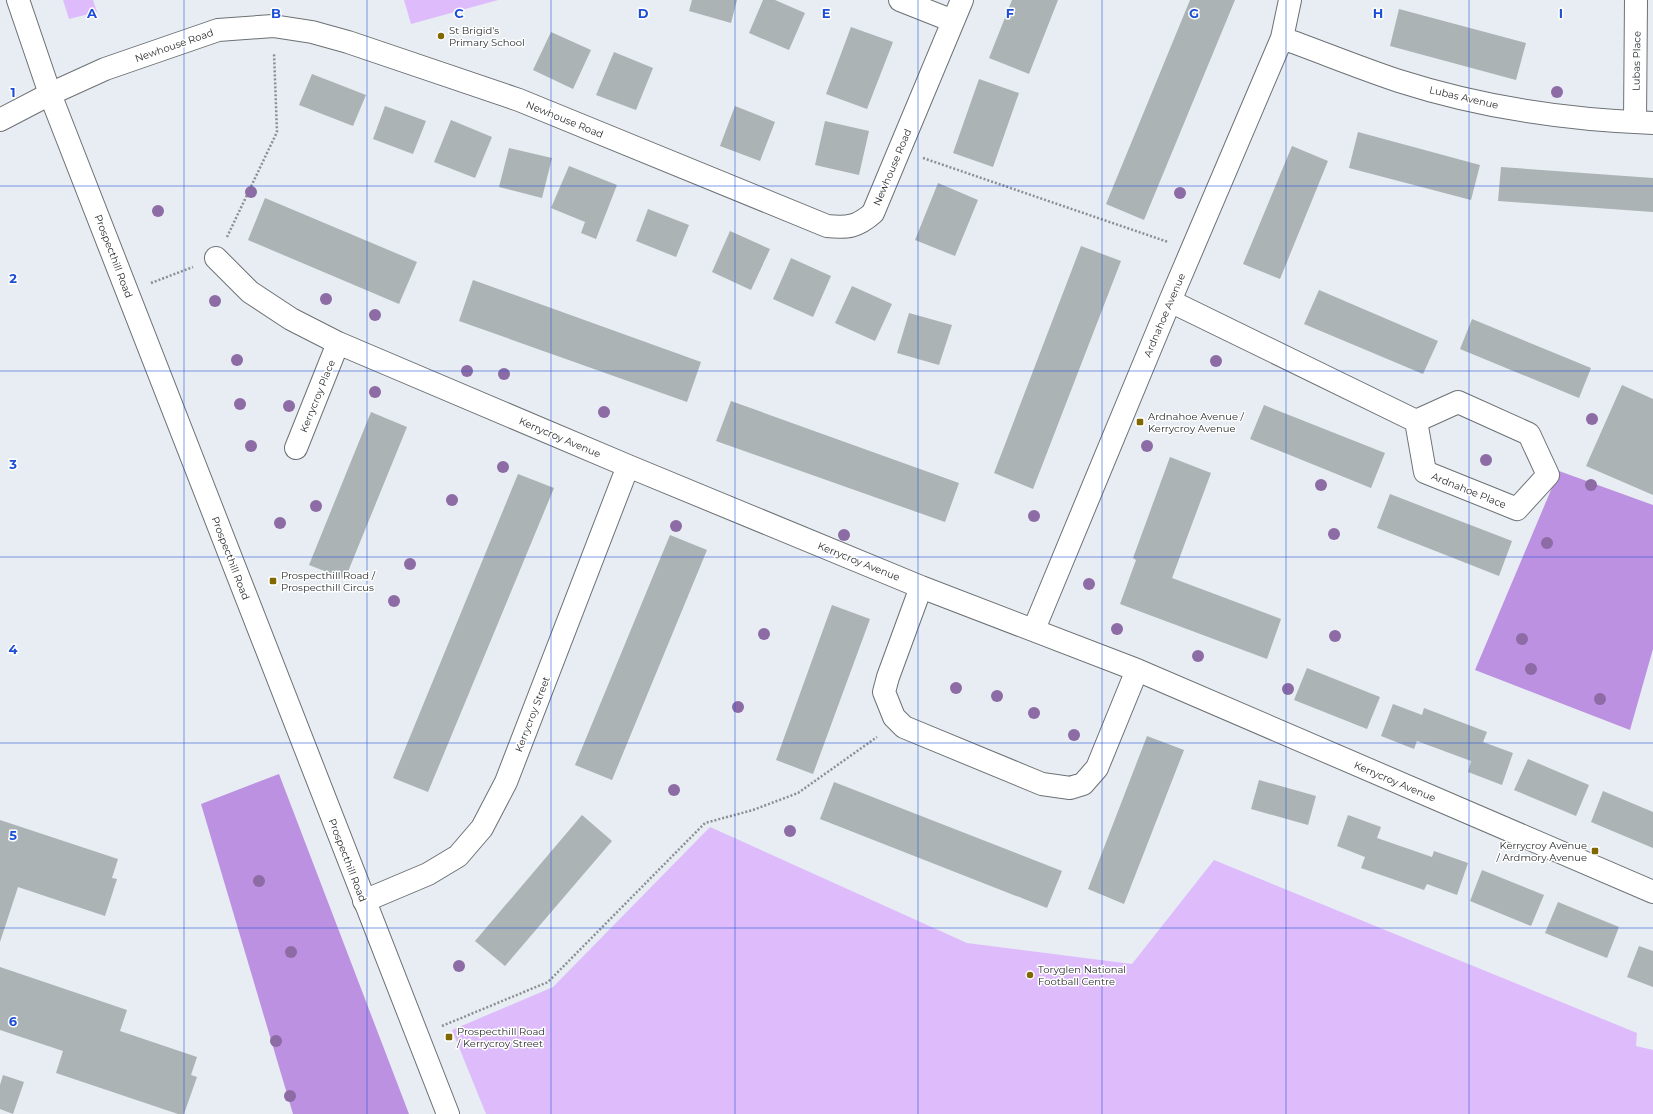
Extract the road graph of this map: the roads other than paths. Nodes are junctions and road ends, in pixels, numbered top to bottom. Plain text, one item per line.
1 (18, 0) edge
2 (900, 0) edge
3 (962, 0) edge
4 (1290, 0) edge
5 (1636, 0) edge
6 (953, 21) junction
7 (1282, 38) junction
8 (50, 94) junction
9 (0, 120) edge
10 (1644, 122) edge
11 (216, 258) road end
12 (1170, 301) junction
13 (338, 343) junction
14 (1416, 421) junction
15 (296, 448) dead end
16 (628, 466) junction
17 (921, 587) junction
18 (1034, 630) junction
19 (1137, 670) junction
20 (1653, 892) edge
21 (364, 901) junction
22 (448, 1114) edge

1 - 8 street, Prospecthill Road
2 - 6 street
3 - 6 street, Newhouse Road
4 - 7 street, Ardnahoe Avenue
5 - 10 street, Lubas Place
6 - 8 street, Newhouse Road
7 - 10 street, Lubas Avenue
7 - 12 street, Ardnahoe Avenue
8 - 9 street, Newhouse Road
8 - 21 street, Prospecthill Road
11 - 13 street, Kerrycroy Avenue
12 - 14 street
12 - 18 street, Ardnahoe Avenue
13 - 15 street, Kerrycroy Place
13 - 16 street, Kerrycroy Avenue
14 - 14 street, Ardnahoe Place
16 - 17 street, Kerrycroy Avenue
16 - 21 street, Kerrycroy Street
17 - 18 street, Kerrycroy Avenue
17 - 19 street
18 - 19 street, Kerrycroy Avenue
19 - 20 street, Kerrycroy Avenue
21 - 22 street, Prospecthill Road

